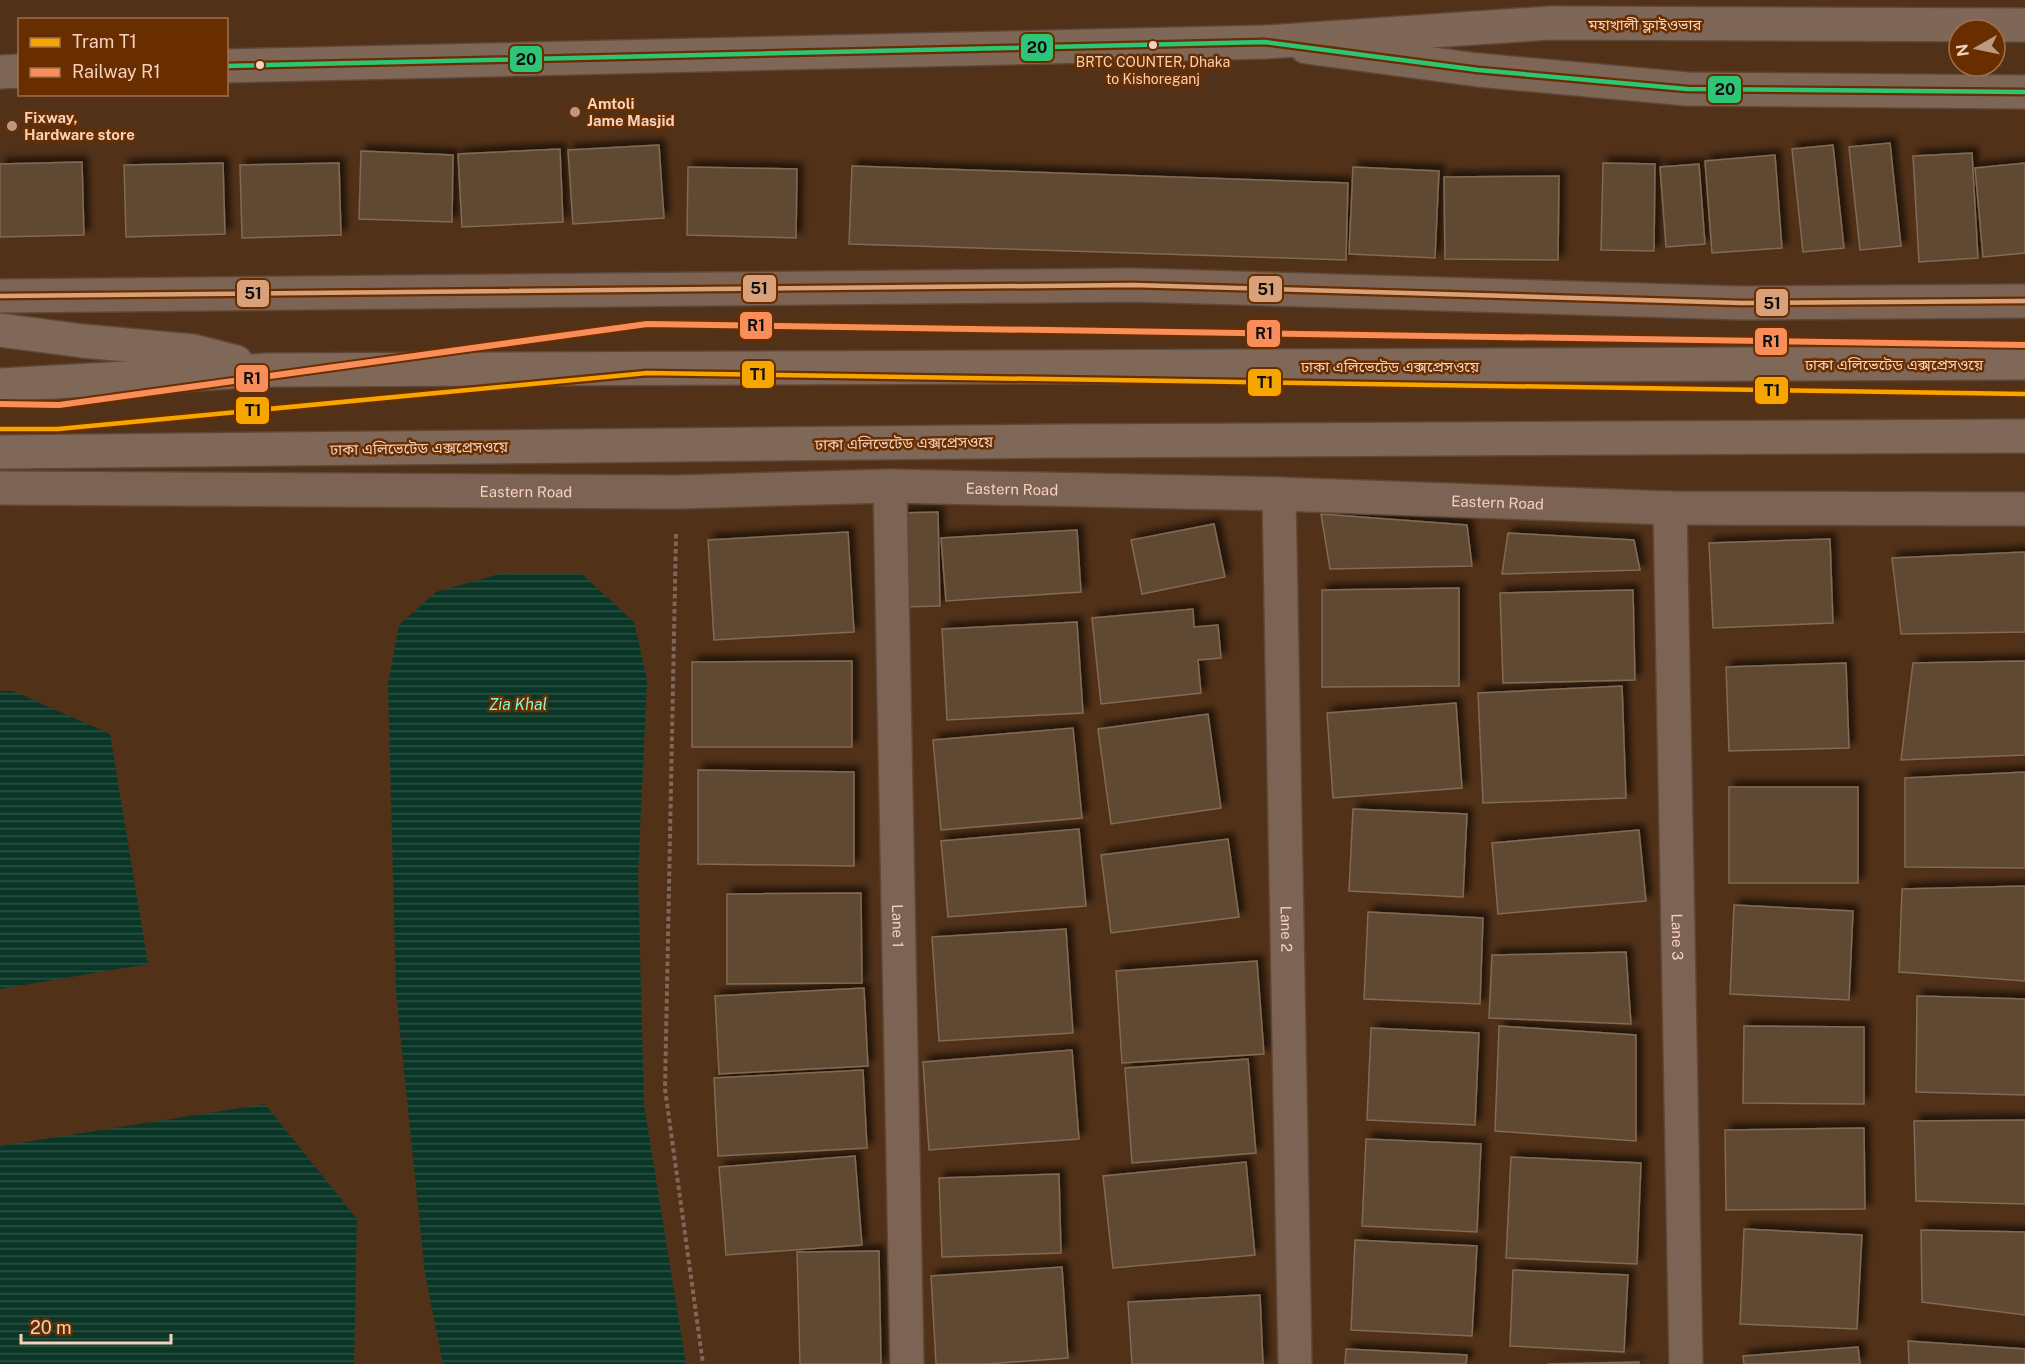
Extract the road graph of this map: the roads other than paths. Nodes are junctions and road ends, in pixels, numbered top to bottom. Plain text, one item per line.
1 (2025, 25) edge
2 (1265, 42) junction
3 (228, 66) edge
4 (18, 71) edge
5 (0, 72) edge
6 (2025, 92) edge
7 (0, 296) edge
8 (2025, 301) edge
9 (0, 330) edge
10 (2025, 363) edge
11 (268, 370) junction
12 (0, 386) edge
13 (2025, 436) edge
14 (0, 452) edge
15 (890, 486) junction
16 (0, 488) edge
17 (1279, 494) junction
18 (1670, 508) junction
19 (2025, 509) edge
20 (907, 1364) edge
21 (1295, 1364) edge
22 (1686, 1364) edge

1 - 2 highway, মহাখালী ফ্লাইওভার
2 - 3 highway, মহাখালী ফ্লাইওভার
2 - 6 main road
4 - 5 highway
7 - 8 street
9 - 11 highway
10 - 11 highway, ঢাকা এলিভেটেড এক্সপ্রেসওয়ে
11 - 12 highway, ঢাকা এলিভেটেড এক্সপ্রেসওয়ে
13 - 14 highway, ঢাকা এলিভেটেড এক্সপ্রেসওয়ে
15 - 16 street, Eastern Road
15 - 17 street, Eastern Road
15 - 20 street, Lane 1
17 - 18 street, Eastern Road
17 - 21 street, Lane 2
18 - 19 street, Eastern Road
18 - 22 street, Lane 3

